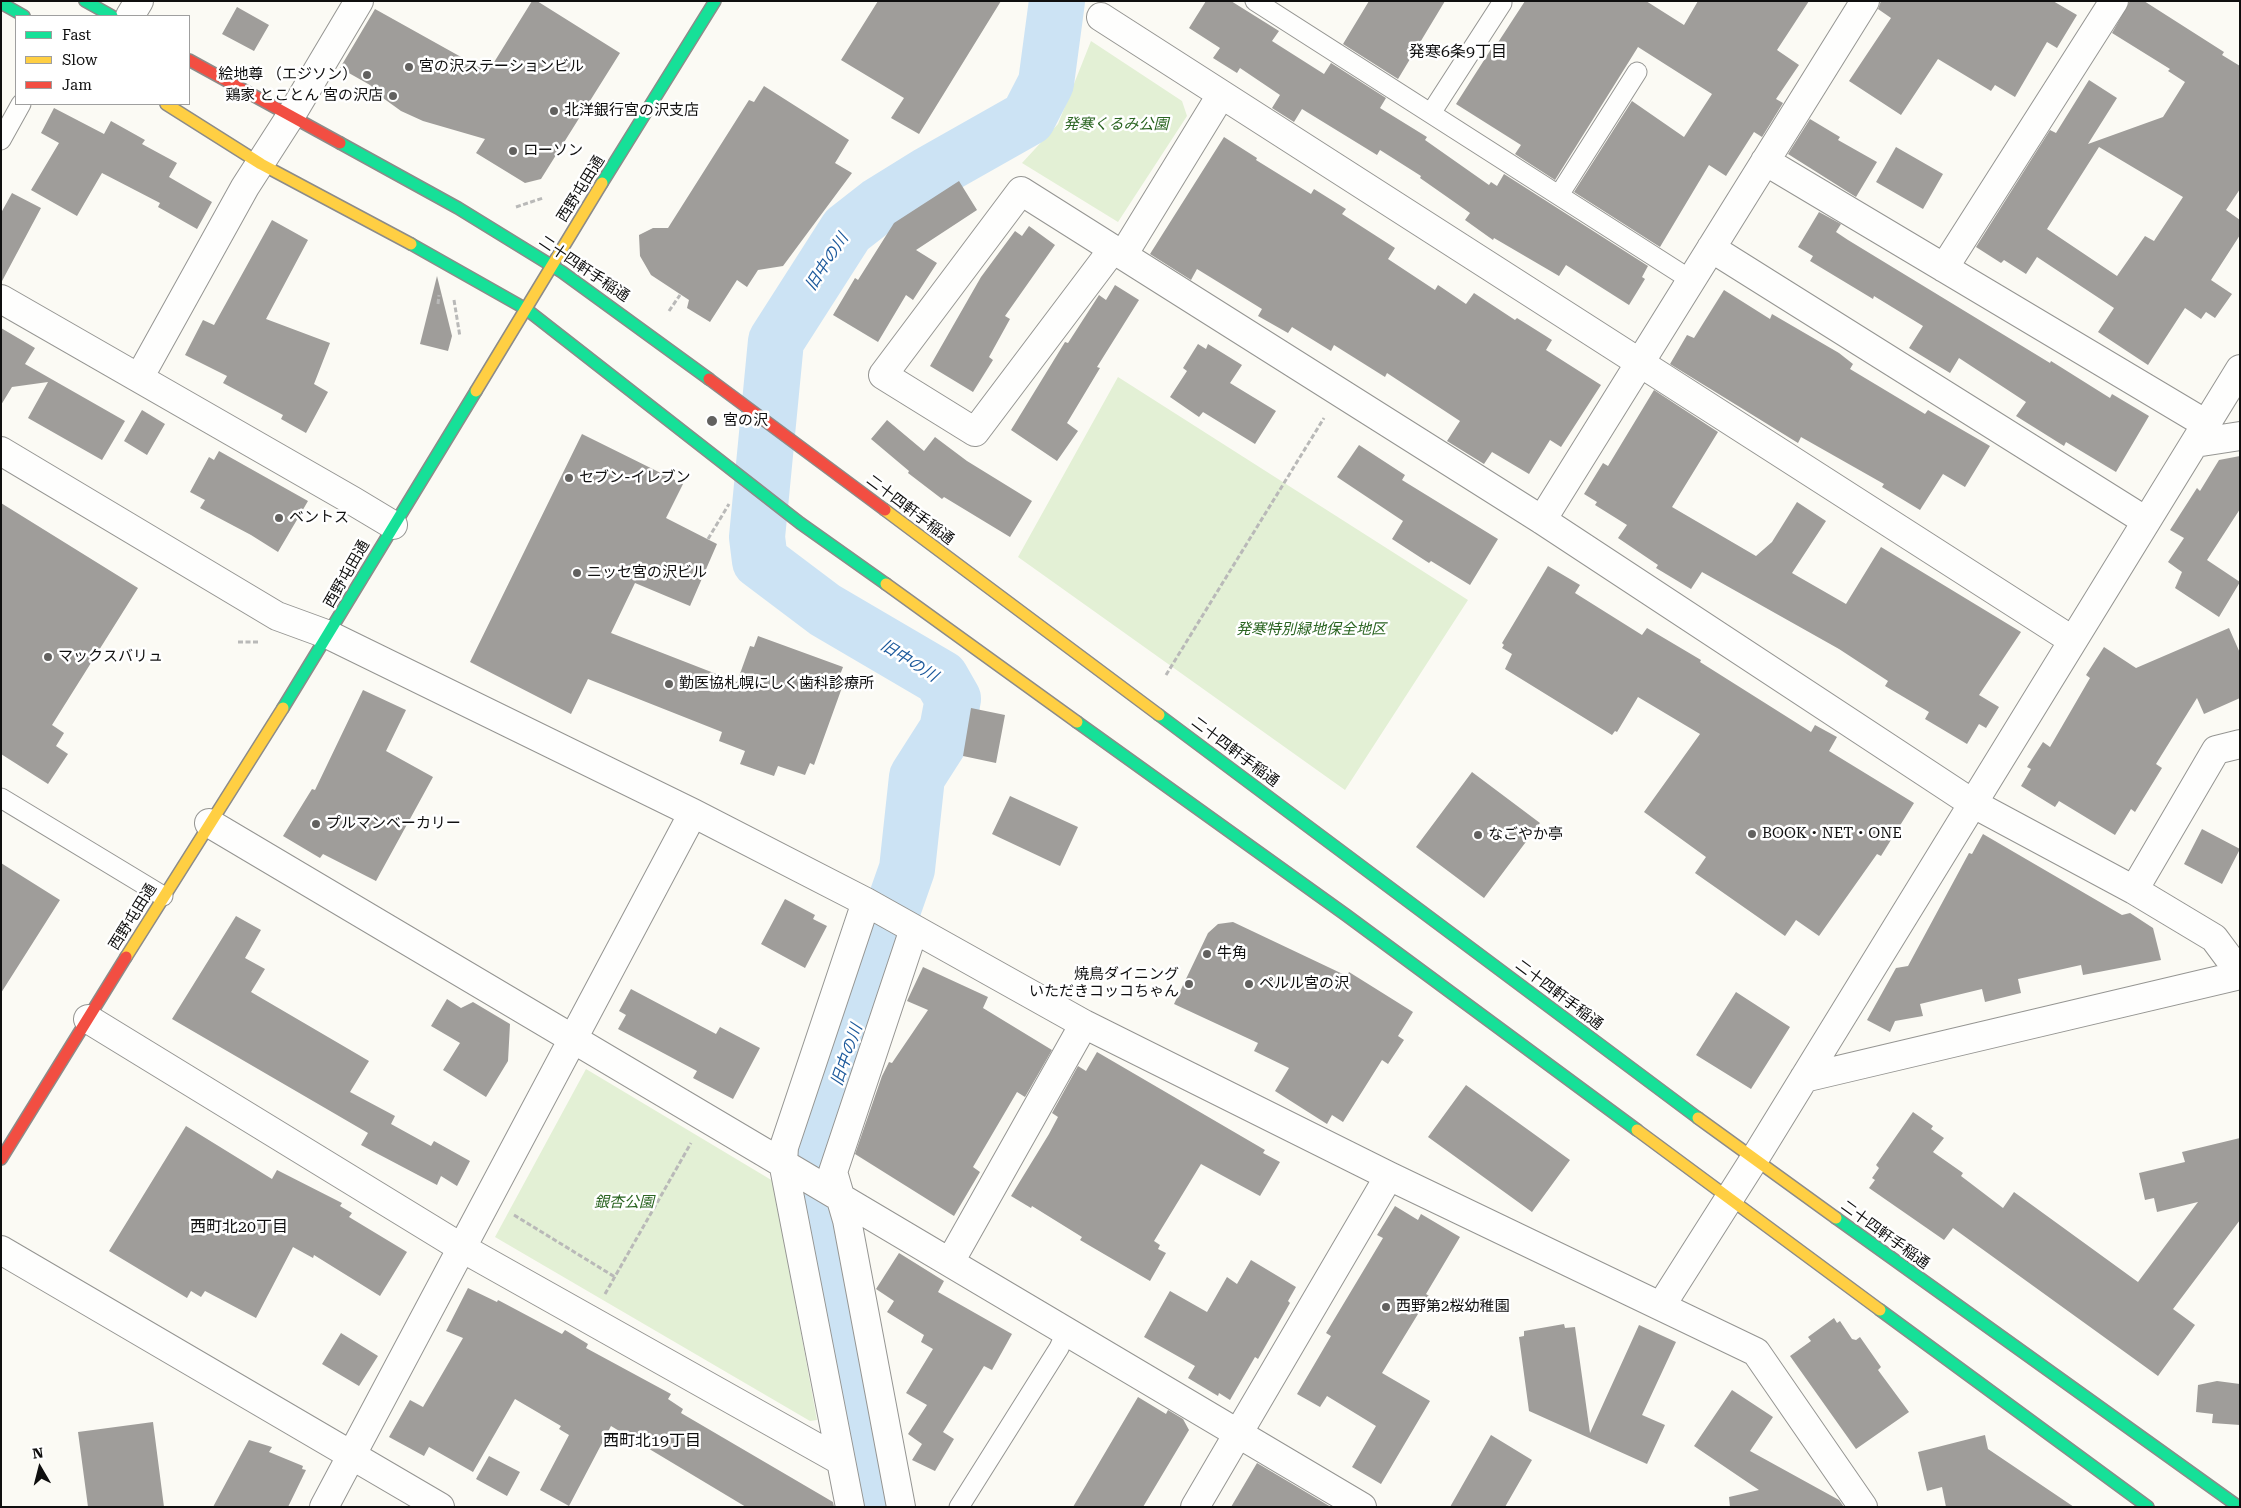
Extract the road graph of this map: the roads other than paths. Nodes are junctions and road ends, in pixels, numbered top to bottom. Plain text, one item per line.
1 (85, 1) edge
2 (138, 1) edge
3 (359, 1) edge
4 (716, 1) edge
5 (1255, 1) edge
6 (1865, 1) edge
7 (2114, 1) edge
8 (1, 3) edge
9 (1502, 3) dead end
10 (22, 15) edge
11 (110, 15) edge
12 (131, 15) edge
13 (1100, 17) dead end
14 (190, 61) edge
15 (1636, 72) dead end
16 (1222, 95) junction
17 (20, 105) edge
18 (168, 105) edge
19 (1430, 113) junction
20 (290, 117) junction
21 (1, 140) edge
22 (1765, 161) junction
23 (261, 164) junction
24 (1559, 195) junction
25 (1711, 248) junction
26 (1118, 252) junction
27 (554, 265) junction
28 (1944, 268) junction
29 (1691, 280) junction
30 (1, 299) edge
31 (526, 309) junction
32 (1640, 363) junction
33 (2240, 369) edge
34 (139, 378) junction
35 (2200, 433) junction
36 (2240, 436) edge
37 (1, 451) edge
38 (1542, 520) junction
39 (2146, 521) junction
40 (393, 525) junction
41 (329, 635) junction
42 (2072, 640) junction
43 (2240, 744) edge
44 (1, 798) edge
45 (1972, 803) junction
46 (693, 813) junction
47 (209, 823) junction
48 (2134, 890) junction
49 (163, 896) junction
50 (872, 905) junction
51 (909, 926) junction
52 (2240, 974) edge
53 (88, 1019) junction
54 (1084, 1024) junction
55 (572, 1038) junction
56 (1804, 1078) junction
57 (1755, 1158) junction
58 (1, 1159) edge
59 (790, 1166) junction
60 (1389, 1176) junction
61 (836, 1193) junction
62 (1728, 1198) junction
63 (462, 1248) junction
64 (1, 1250) edge
65 (950, 1262) junction
66 (1661, 1306) junction
67 (1067, 1330) junction
68 (1237, 1433) junction
69 (350, 1456) junction
70 (841, 1461) junction
71 (324, 1507) edge
72 (440, 1507) edge
73 (850, 1507) edge
74 (900, 1507) edge
75 (959, 1507) edge
76 (1194, 1507) edge
77 (1362, 1507) edge
78 (1863, 1507) edge
79 (2148, 1507) edge
80 (2239, 1507) edge

1 - 11 street
2 - 12 street
3 - 20 street
4 - 27 street, 西野屯田通
5 - 19 lane
6 - 22 street
7 - 28 street
8 - 10 street
9 - 19 lane
13 - 16 street
14 - 20 street, 二十四軒手稲通
15 - 24 lane
16 - 26 street
16 - 32 street
17 - 21 lane
18 - 23 street
19 - 24 lane
20 - 23 street
20 - 27 street, 二十四軒手稲通
22 - 25 street
22 - 28 street
23 - 31 street
23 - 34 street
24 - 29 lane
25 - 29 street
25 - 39 street
26 - 26 street
26 - 38 street
27 - 31 street, 西野屯田通
27 - 57 street, 二十四軒手稲通
28 - 35 street
29 - 32 street
30 - 34 street
31 - 40 street, 西野屯田通
31 - 62 street
32 - 38 street
32 - 42 street
33 - 35 street
34 - 40 street
35 - 36 street
35 - 39 street
37 - 41 street
38 - 45 street
39 - 42 street
40 - 41 street, 西野屯田通
41 - 46 street
41 - 47 street, 西野屯田通
42 - 45 street
43 - 48 street
44 - 49 lane
45 - 48 street
45 - 56 street
46 - 50 street
46 - 55 street
47 - 49 street, 西野屯田通
47 - 55 street
48 - 52 street
49 - 53 street, 西野屯田通
50 - 51 street
50 - 59 street
51 - 54 street
51 - 61 street
52 - 56 street
53 - 58 street, 西野屯田通
53 - 63 street
54 - 60 street
54 - 65 street
55 - 59 street
55 - 63 street
56 - 57 street
57 - 62 street
57 - 80 street, 二十四軒手稲通
59 - 61 street
59 - 70 street
60 - 66 street
60 - 68 street
61 - 65 street
61 - 74 street
62 - 66 street
62 - 79 street
63 - 69 street
63 - 70 street
64 - 69 street
65 - 67 street
66 - 78 street
67 - 68 street
67 - 75 lane
68 - 76 street
68 - 77 street
69 - 71 street
69 - 72 street
70 - 73 street

